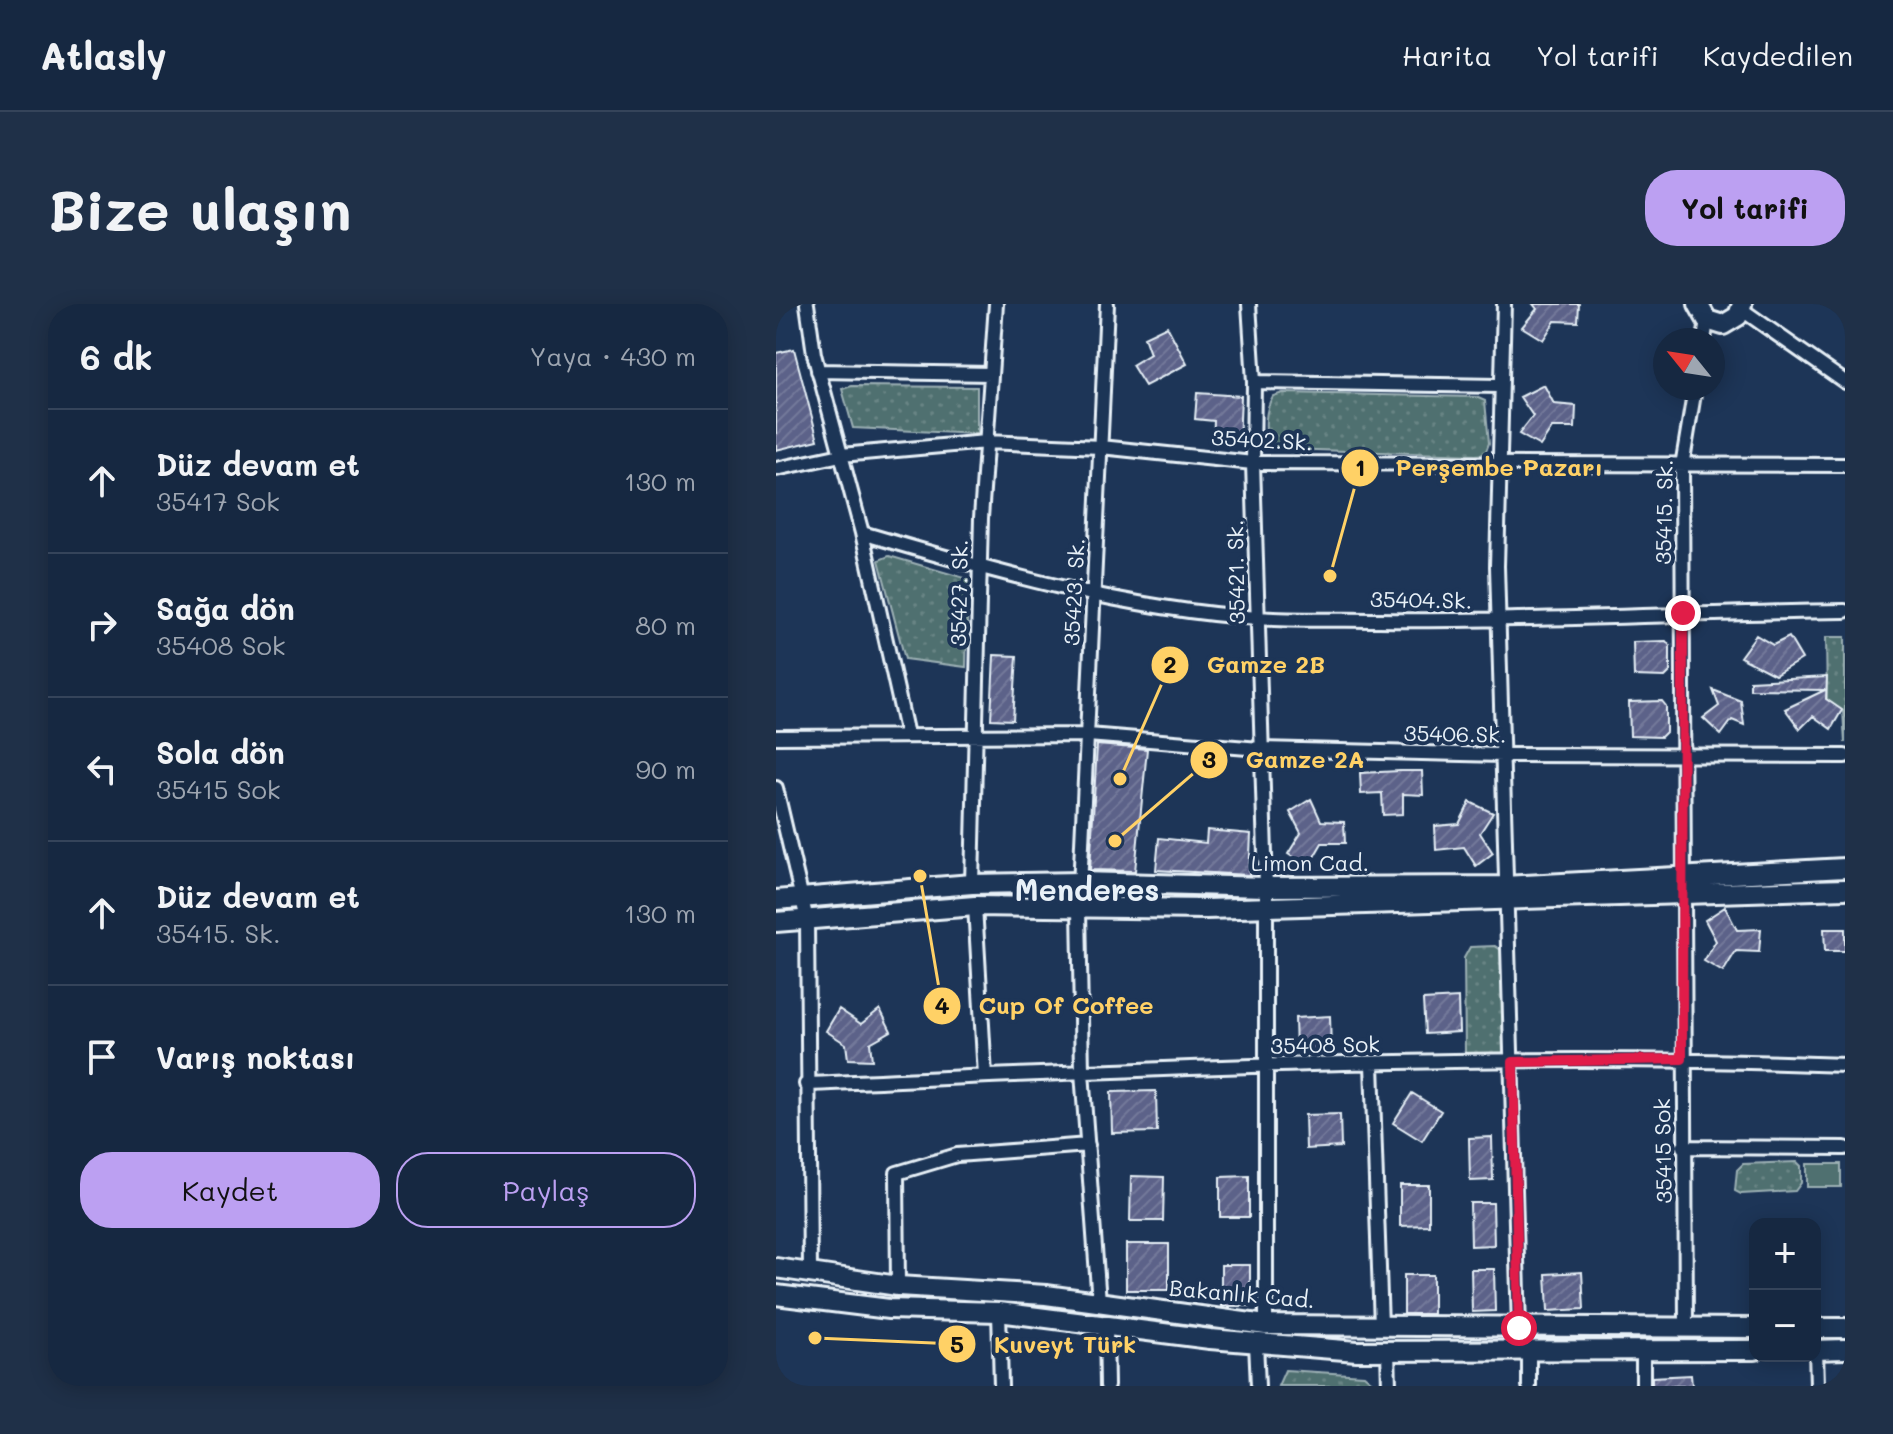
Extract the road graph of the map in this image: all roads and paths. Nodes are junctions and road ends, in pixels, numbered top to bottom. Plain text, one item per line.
1 (807, 304) edge
2 (996, 304) edge
3 (1107, 304) edge
4 (1249, 304) edge
5 (1504, 304) edge
6 (1742, 307) edge
7 (1702, 312) edge
8 (818, 371) junction
9 (991, 374) junction
10 (1254, 382) junction
11 (1845, 382) edge
12 (1499, 386) junction
13 (1693, 400) edge
14 (986, 442) junction
15 (1101, 447) junction
16 (841, 455) junction
17 (1253, 463) junction
18 (1500, 464) junction
19 (1845, 465) edge
20 (1682, 466) junction
21 (776, 469) edge
22 (862, 533) junction
23 (980, 568) junction
24 (1094, 595) junction
25 (1845, 611) edge
26 (1683, 613) junction
27 (1257, 618) junction
28 (1498, 621) junction
29 (976, 734) junction
30 (907, 735) junction
31 (1088, 735) junction
32 (776, 737) edge
33 (1260, 749) junction
34 (1502, 755) junction
35 (1684, 755) junction
36 (1845, 756) edge
37 (776, 788) edge
38 (1845, 868) edge
39 (1081, 882) junction
40 (972, 884) junction
41 (1685, 887) junction
42 (1845, 889) edge
43 (1504, 893) junction
44 (1266, 897) junction
45 (802, 899) junction
46 (776, 900) edge
47 (975, 906) junction
48 (1079, 909) junction
49 (807, 920) junction
50 (776, 922) edge
51 (1682, 1059) junction
52 (1513, 1062) junction
53 (1372, 1064) junction
54 (1845, 1065) edge
55 (1268, 1066) junction
56 (1082, 1072) junction
57 (985, 1076) junction
58 (806, 1084) junction
59 (1088, 1145) junction
60 (1683, 1147) junction
61 (1845, 1148) edge
62 (776, 1268) edge
63 (810, 1274) junction
64 (898, 1286) junction
65 (776, 1295) edge
66 (1099, 1302) junction
67 (999, 1312) junction
68 (1266, 1325) junction
69 (1106, 1326) junction
70 (1381, 1326) junction
71 (1686, 1327) junction
72 (1519, 1328) junction
73 (1749, 1328) edge
74 (1821, 1328) edge
75 (1845, 1328) edge
76 (1256, 1343) junction
77 (1845, 1349) edge
78 (1749, 1350) edge
79 (1821, 1350) edge
80 (1388, 1351) junction
81 (1529, 1351) junction
82 (1643, 1351) junction
83 (1816, 1362) edge
84 (1001, 1386) edge
85 (1107, 1386) edge
86 (1258, 1386) edge
87 (1389, 1386) edge
88 (1529, 1386) edge
89 (1643, 1386) edge
90 (1817, 1386) edge

1 - 8 street
2 - 9 street, 35427. Sk.
3 - 15 street, 35423. Sk.
4 - 10 street, 35421. Sk.
5 - 12 street
6 - 7 street
6 - 11 street
8 - 9 street
8 - 16 street
9 - 14 street, 35427. Sk.
10 - 12 street
10 - 17 street, 35421. Sk.
12 - 18 street
13 - 20 street, 35415. Sk.
14 - 15 street, 35402.Sk.
14 - 16 street, 35402.Sk.
14 - 23 street, 35427. Sk.
15 - 17 street, 35402.Sk.
15 - 24 street, 35423. Sk.
16 - 21 street, 35402.Sk.
16 - 22 street
17 - 18 street, 35402.Sk.
17 - 27 street, 35421. Sk.
18 - 20 street, 35402.Sk.
18 - 28 street
19 - 20 street, 35402.Sk.
20 - 26 street, 35415. Sk.
22 - 23 street, 35404.Sk.
22 - 30 street
23 - 24 street, 35404.Sk.
23 - 29 street, 35427. Sk.
24 - 27 street, 35404.Sk.
24 - 31 street, 35423. Sk.
25 - 26 street, 35404.Sk.
26 - 28 street, 35404.Sk.
26 - 35 street, 35415. Sk.
27 - 28 street, 35404.Sk.
27 - 33 street, 35421. Sk.
28 - 34 street
29 - 30 street, 35406.Sk.
29 - 31 street, 35406.Sk.
29 - 40 street, 35427. Sk.
30 - 32 street, 35406.Sk.
31 - 33 street, 35406.Sk.
31 - 39 street, 35423. Sk.
33 - 34 street, 35406.Sk.
33 - 44 street, 35421. Sk.
34 - 35 street, 35406.Sk.
34 - 43 street
35 - 36 street, 35406.Sk.
35 - 41 street, 35415. Sk.
37 - 45 street
38 - 41 street, Limon Cad.
39 - 40 street, Limon Cad.
39 - 44 street, Limon Cad.
39 - 48 street, 35423. Sk.
40 - 45 street, Limon Cad.
41 - 42 street, Limon Cad.
41 - 43 street, Limon Cad.
41 - 51 street, 35415 Sok
43 - 44 street, Limon Cad.
43 - 52 street
44 - 48 street, Limon Cad.
44 - 55 street, 35421. Sk.
45 - 46 street, Limon Cad.
45 - 49 street
47 - 48 street, Limon Cad.
47 - 49 street, Limon Cad.
47 - 57 street
48 - 56 street, 35423. Sk.
49 - 50 street, Limon Cad.
49 - 58 street
51 - 52 street, 35408 Sok
51 - 54 street, 35408 Sok
51 - 60 street, 35415 Sok
52 - 53 street, 35408 Sok
52 - 72 street
53 - 55 street, 35408 Sok
53 - 70 street
55 - 56 street, 35408 Sok
55 - 68 street, 35421. Sk.
56 - 57 street, 35408 Sok
56 - 59 street, 35423. Sk.
57 - 58 street, 35408 Sok
58 - 63 street
59 - 64 street
59 - 66 street, 35423. Sk.
60 - 61 street
60 - 71 street, 35415 Sok
62 - 63 street, Bakanlık Cad.
63 - 64 street, Bakanlık Cad.
64 - 66 street, Bakanlık Cad.
65 - 67 street, Bakanlık Cad.
66 - 68 street, Bakanlık Cad.
67 - 69 street, Bakanlık Cad.
67 - 84 street
68 - 70 street, Bakanlık Cad.
69 - 76 street, Bakanlık Cad.
69 - 85 street
70 - 72 street, Bakanlık Cad.
71 - 72 street, Bakanlık Cad.
71 - 73 street, Bakanlık Cad.
74 - 75 street
76 - 80 street, Bakanlık Cad.
76 - 86 street
77 - 79 street
78 - 82 street, Bakanlık Cad.
80 - 81 street, Bakanlık Cad.
80 - 87 street
81 - 82 street, Bakanlık Cad.
81 - 88 street
82 - 89 street
83 - 90 street

